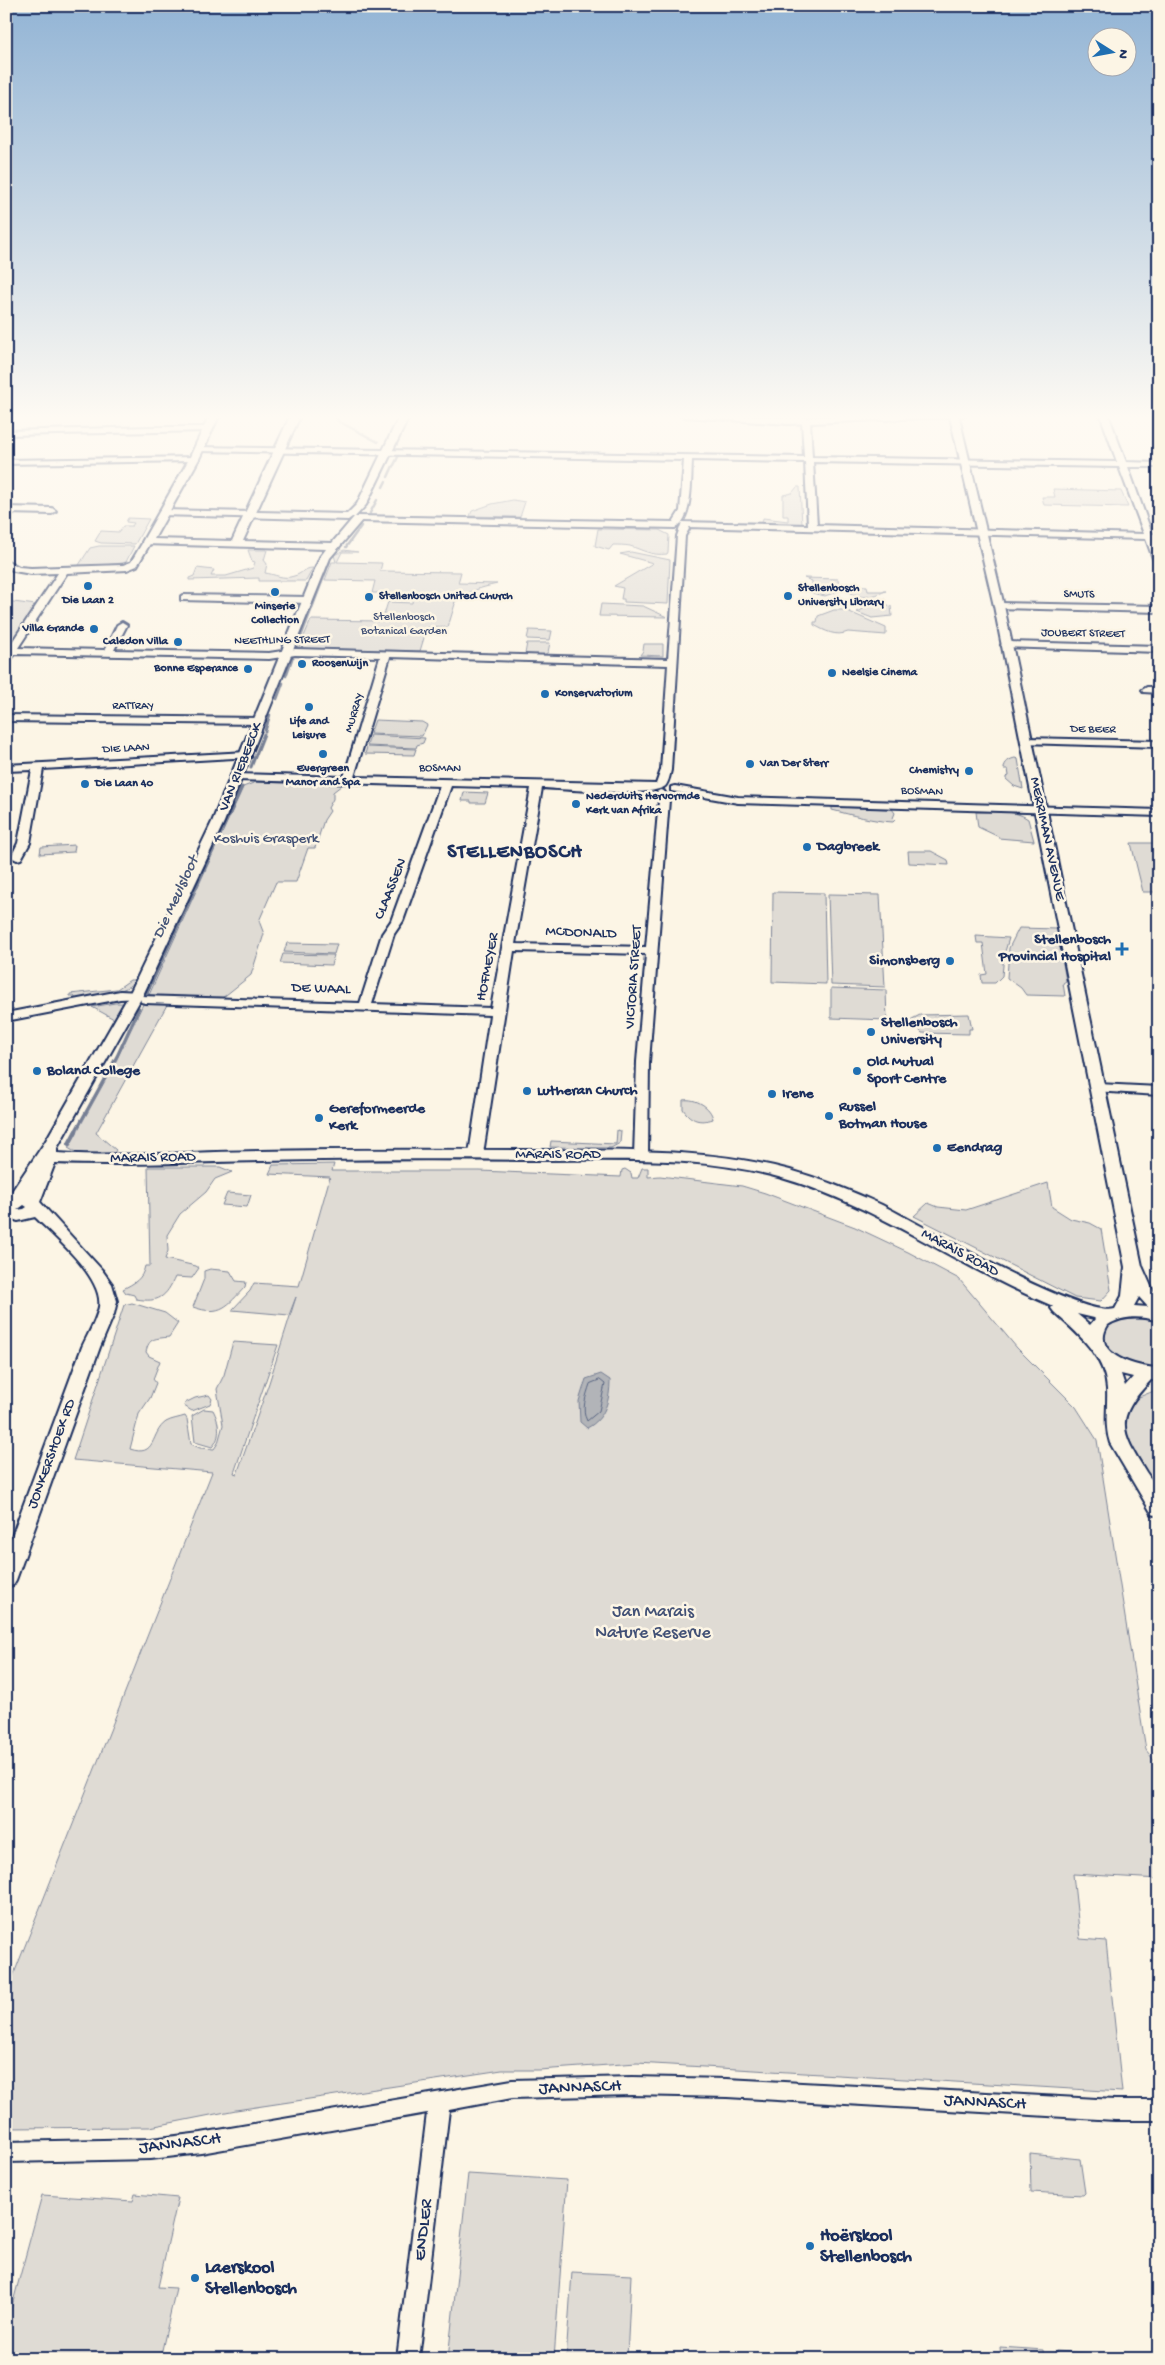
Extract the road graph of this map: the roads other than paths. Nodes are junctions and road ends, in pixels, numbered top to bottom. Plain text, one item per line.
1 (157, 524) edge
2 (245, 524) edge
3 (350, 524) edge
4 (595, 524) edge
5 (682, 524) edge
6 (813, 524) edge
7 (980, 524) edge
8 (1143, 524) edge
9 (681, 527) junction
10 (813, 528) junction
11 (982, 532) junction
12 (1148, 537) junction
13 (1159, 537) edge
14 (147, 542) junction
15 (236, 544) junction
16 (334, 546) junction
17 (6, 563) edge
18 (1159, 564) edge
19 (63, 572) junction
20 (184, 598) dead end
21 (308, 600) junction
22 (999, 606) junction
23 (1159, 609) edge
24 (122, 625) dead end
25 (1006, 645) junction
26 (1159, 648) edge
27 (108, 653) junction
28 (287, 653) junction
29 (386, 654) junction
30 (9, 655) edge
31 (673, 662) junction
32 (1147, 690) dead end
33 (1159, 690) edge
34 (6, 718) edge
35 (260, 721) junction
36 (1026, 741) junction
37 (1159, 744) edge
38 (247, 755) junction
39 (38, 766) junction
40 (6, 768) edge
41 (237, 778) junction
42 (348, 780) junction
43 (447, 782) junction
44 (537, 785) junction
45 (667, 789) junction
46 (1040, 809) junction
47 (1159, 813) edge
48 (17, 857) dead end
49 (509, 947) junction
50 (651, 951) junction
51 (140, 997) junction
52 (366, 1007) junction
53 (496, 1012) junction
54 (6, 1017) edge
55 (1098, 1088) junction
56 (1159, 1091) edge
57 (47, 1152) junction
58 (476, 1154) junction
59 (641, 1156) junction
60 (18, 1210) edge
61 (1133, 1266) junction
62 (1046, 1298) junction
63 (1159, 1308) edge
64 (1117, 1314) junction
65 (1159, 1315) edge
66 (1096, 1340) junction
67 (1108, 1359) junction
68 (1152, 1374) edge
69 (1115, 1415) junction
70 (1159, 1509) edge
71 (6, 1580) edge
72 (439, 2102) junction
73 (1159, 2110) edge
74 (6, 2152) edge
75 (408, 2359) edge

1 - 14 street
2 - 15 street
3 - 16 street, VAN RIEBEECK
4 - 9 street
5 - 9 street, VICTORIA STREET
6 - 10 street
7 - 11 street, MERRIMAN AVENUE
8 - 12 street
9 - 10 street
9 - 31 street, VICTORIA STREET
10 - 11 street
11 - 12 street
11 - 22 street, MERRIMAN AVENUE
12 - 13 street
12 - 18 street
14 - 15 street
14 - 19 street
15 - 16 street
16 - 21 street, VAN RIEBEECK
17 - 19 street
19 - 30 street
20 - 21 street
21 - 28 street, VAN RIEBEECK
22 - 23 street, SMUTS
22 - 25 street, MERRIMAN AVENUE
24 - 27 street
25 - 26 street, JOUBERT STREET
25 - 36 street, MERRIMAN AVENUE
27 - 28 street, NEETHLING STREET
27 - 30 street, NEETHLING STREET
28 - 29 street, NEETHLING STREET
28 - 35 street, VAN RIEBEECK
29 - 31 street, NEETHLING STREET
29 - 42 street, MURRAY
31 - 45 street, VICTORIA STREET
32 - 33 street
34 - 35 street, RATTRAY
35 - 38 street, VAN RIEBEECK
36 - 37 street, DE BEER
36 - 46 street, MERRIMAN AVENUE
38 - 39 street, DIE LAAN
38 - 41 street, VAN RIEBEECK
39 - 40 street, DIE LAAN
39 - 48 street
41 - 42 street, BOSMAN
41 - 51 street, VAN RIEBEECK
42 - 43 street, BOSMAN
43 - 44 street, BOSMAN
43 - 52 street, CLAASSEN
44 - 45 street, BOSMAN
44 - 49 street, HOFMEYER
45 - 46 street, BOSMAN
45 - 50 street, VICTORIA STREET
46 - 47 street, BOSMAN
46 - 55 street, MERRIMAN AVENUE
49 - 50 street, MCDONALD
49 - 53 street, HOFMEYER
50 - 59 street, VICTORIA STREET
51 - 52 street, DE WAAL
51 - 54 street, DE WAAL
51 - 57 street, VAN RIEBEECK
52 - 53 street, DE WAAL
53 - 58 street, HOFMEYER
55 - 56 street
55 - 61 street, MERRIMAN AVENUE
57 - 58 street, MARAIS ROAD
57 - 60 street, VAN RIEBEECK
58 - 59 street, MARAIS ROAD
59 - 62 street, MARAIS ROAD
60 - 71 street, JONKERSHOEK RD
61 - 63 street, MERRIMAN AVENUE
61 - 64 street, MERRIMAN AVENUE
62 - 64 street, MARAIS ROAD
62 - 66 street, MARAIS ROAD
64 - 65 street, MARAIS ROAD
64 - 66 street, MERRIMAN AVENUE
66 - 67 street, MARAIS ROAD
67 - 68 street
67 - 69 street
68 - 69 street
69 - 70 street
72 - 73 street, JANNASCH
72 - 74 street, JANNASCH
72 - 75 street, ENDLER

